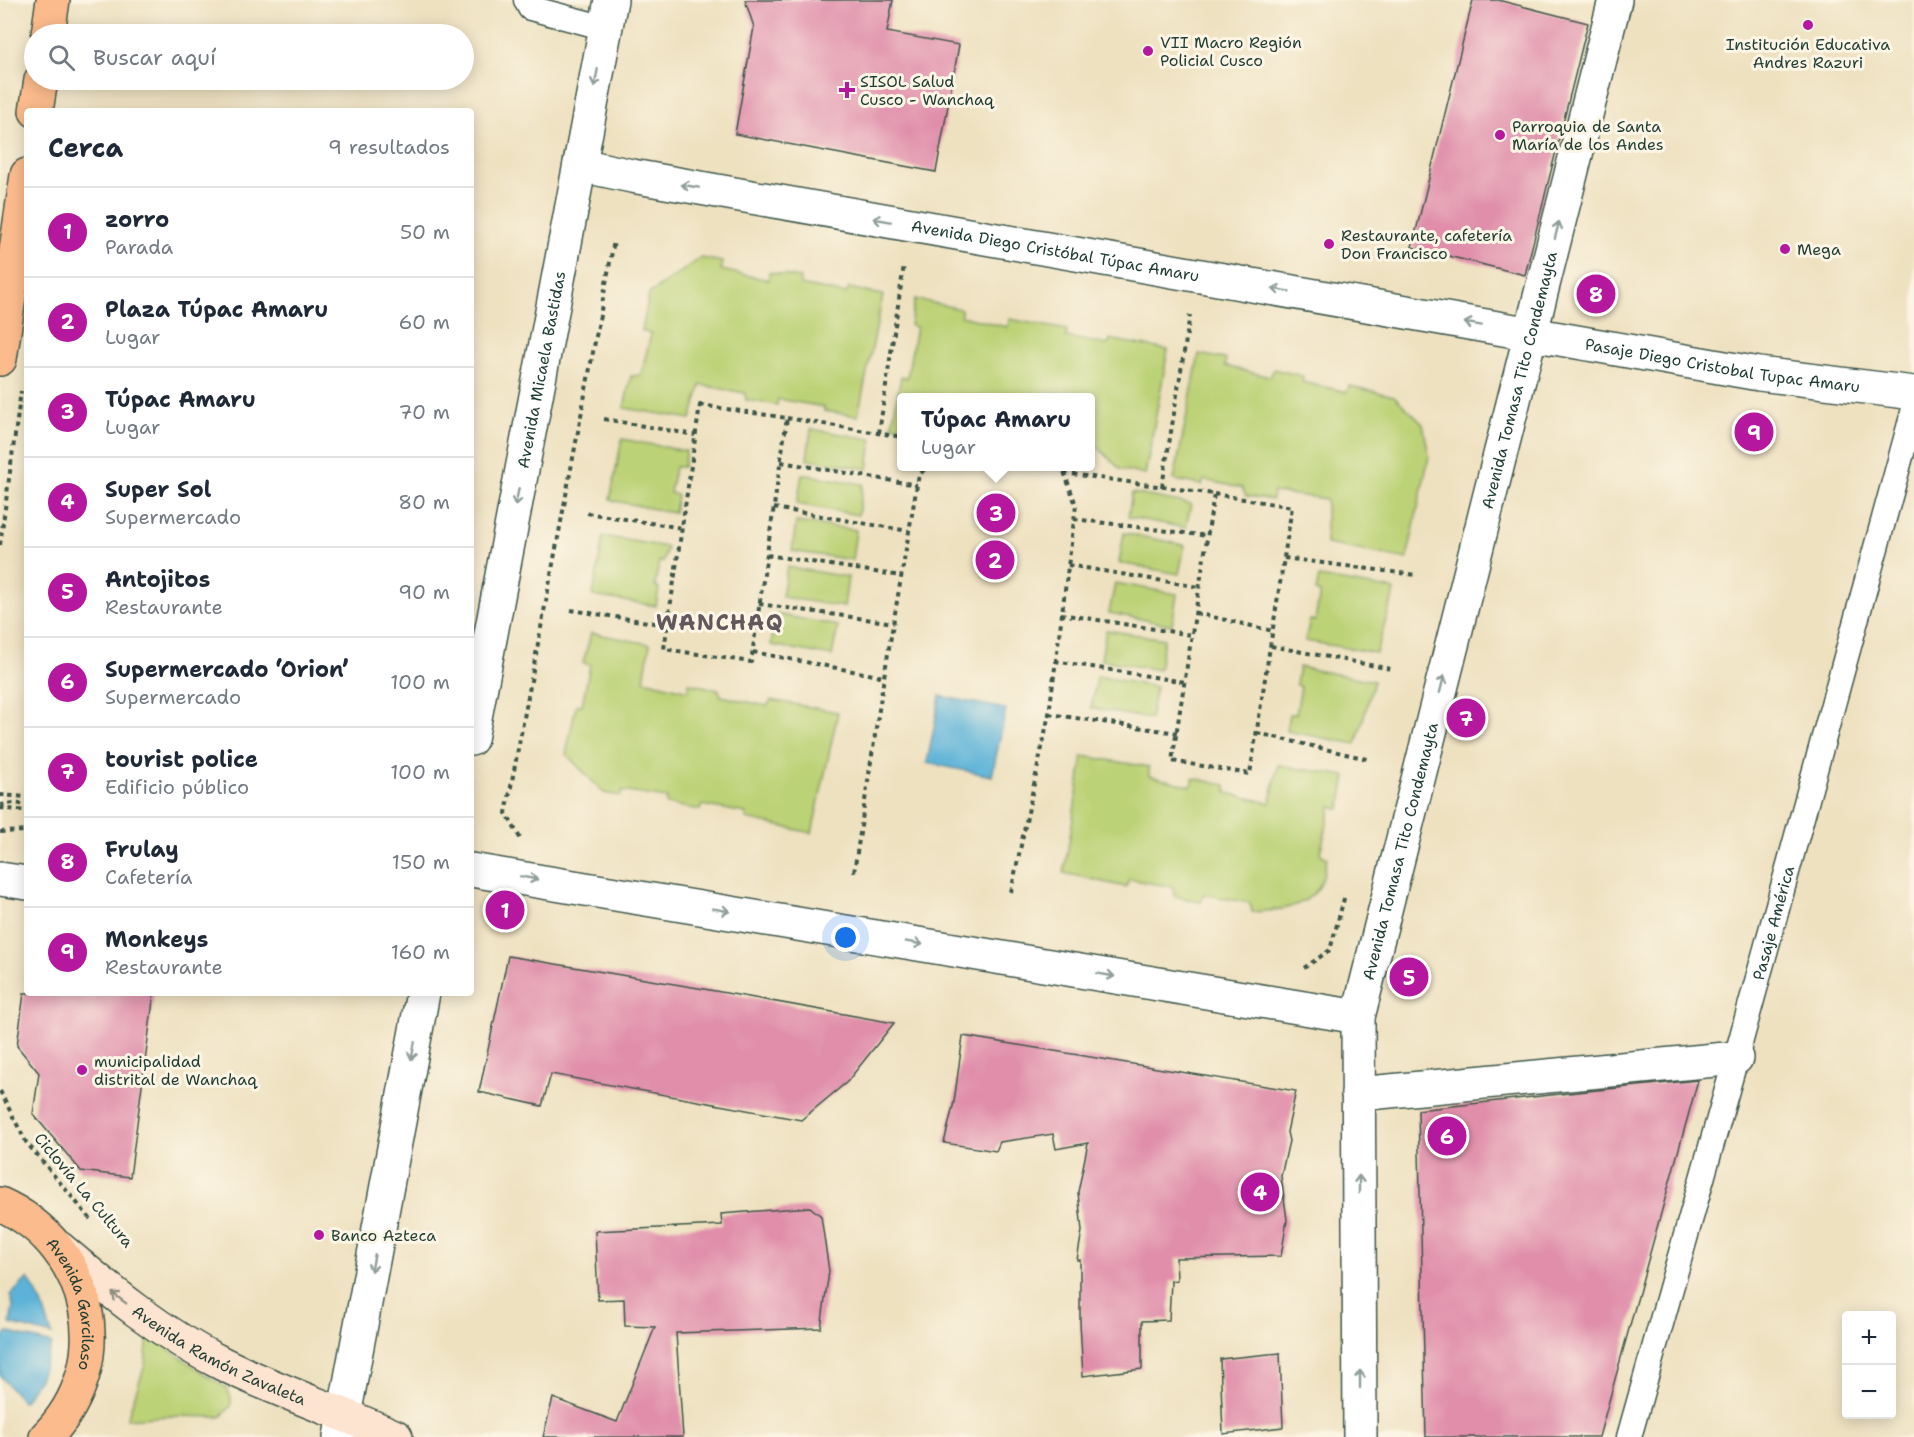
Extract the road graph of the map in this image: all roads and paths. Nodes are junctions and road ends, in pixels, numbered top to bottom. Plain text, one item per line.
1 (53, 0) edge
2 (526, 0) edge
3 (1615, 0) edge
4 (609, 14) edge
5 (49, 24) edge
6 (39, 90) edge
7 (36, 108) edge
8 (580, 165) junction
9 (24, 195) edge
10 (614, 241) dead end
11 (904, 265) dead end
12 (1190, 315) dead end
13 (1530, 334) junction
14 (0, 359) edge
15 (21, 391) dead end
16 (1914, 393) edge
17 (1914, 409) edge
18 (788, 418) junction
19 (604, 419) dead end
20 (879, 433) junction
21 (695, 435) junction
22 (897, 436) edge
23 (781, 462) junction
24 (923, 471) edge
25 (1064, 473) joint
26 (917, 485) junction
27 (1162, 487) junction
28 (1214, 494) junction
29 (774, 508) junction
30 (587, 513) dead end
31 (1074, 519) junction
32 (682, 528) junction
33 (909, 531) junction
34 (1208, 536) junction
35 (0, 545) edge
36 (767, 555) junction
37 (1284, 558) junction
38 (1068, 566) junction
39 (1416, 575) dead end
40 (901, 576) junction
41 (1199, 587) junction
42 (759, 604) junction
43 (571, 610) dead end
44 (1196, 613) junction
45 (1061, 614) junction
46 (894, 622) junction
47 (667, 625) junction
48 (1273, 631) junction
49 (1192, 635) junction
50 (1271, 646) junction
51 (753, 652) junction
52 (1055, 661) junction
53 (1391, 669) dead end
54 (884, 677) junction
55 (1185, 682) junction
56 (1048, 714) junction
57 (474, 723) edge
58 (1177, 733) junction
59 (1257, 733) junction
60 (1367, 759) dead end
61 (0, 795) edge
62 (24, 797) edge
63 (24, 805) edge
64 (0, 807) edge
65 (24, 811) edge
66 (24, 831) edge
67 (0, 832) edge
68 (523, 843) dead end
69 (474, 870) edge
70 (854, 872) dead end
71 (0, 879) edge
72 (24, 883) edge
73 (1011, 892) dead end
74 (1346, 895) dead end
75 (1303, 969) dead end
76 (422, 996) edge
77 (1358, 1017) junction
78 (1736, 1058) junction
79 (0, 1091) edge
80 (1358, 1094) junction
81 (0, 1184) edge
82 (9, 1208) edge
83 (98, 1228) dead end
84 (59, 1248) junction
85 (343, 1426) edge
86 (46, 1437) edge
87 (396, 1437) edge
88 (1360, 1437) edge
89 (1629, 1437) edge

1 - 5 main road
2 - 4 lane
13 -> 3 street, Avenida Tomasa Tito Condemayta
4 -> 8 street, Avenida Micaela Bastidas
6 - 7 main road
13 -> 8 street, Avenida Diego Cristóbal Túpac Amaru
8 -> 57 street, Avenida Micaela Bastidas
9 - 14 main road
10 - 68 path
11 - 20 path
12 - 27 path
13 - 16 street, Pasaje Diego Cristobal Tupac Amaru
77 -> 13 street, Avenida Tomasa Tito Condemayta
15 - 35 path
17 - 78 lane, Pasaje América
18 - 20 path
18 - 21 path
18 - 23 path
19 - 21 path
20 - 22 path
21 - 32 path
23 - 26 path
23 - 29 path
24 - 26 path
25 - 27 path
25 - 31 path
26 - 33 path
27 - 28 path
28 - 34 path
28 - 37 path
29 - 33 path
29 - 36 path
30 - 32 path
31 - 34 path
31 - 38 path
32 - 47 path
33 - 40 path
34 - 41 path
36 - 40 path
36 - 42 path
37 - 39 path
37 - 48 path
38 - 41 path
38 - 45 path
40 - 46 path
41 - 44 path
42 - 46 path
42 - 51 path
43 - 47 path
44 - 48 path
44 - 49 path
45 - 49 path
45 - 52 path
46 - 54 path
47 - 51 path
48 - 50 path
49 - 55 path
50 - 53 path
50 - 59 path
51 - 54 path
52 - 55 path
52 - 56 path
54 - 70 path
55 - 58 path
56 - 58 path
56 - 73 path
58 - 59 path
59 - 60 path
61 - 62 path
63 - 64 path
64 - 65 path
66 - 67 path
69 -> 77 street
71 - 72 street
74 - 75 path
76 -> 85 street
77 - 80 street, Avenida Tomasa Tito Condemayta
78 - 80 street
78 - 89 lane, Pasaje América
79 - 83 path, Ciclovía La Cultura
88 -> 80 street, Avenida Tomasa Tito Condemayta
81 - 82 main road, Avenida Garcilaso
82 - 84 main road, Avenida Garcilaso
85 -> 84 main road, Avenida Ramón Zavaleta
84 - 86 main road, Avenida Garcilaso
85 - 87 main road, Avenida Ramón Zavaleta

